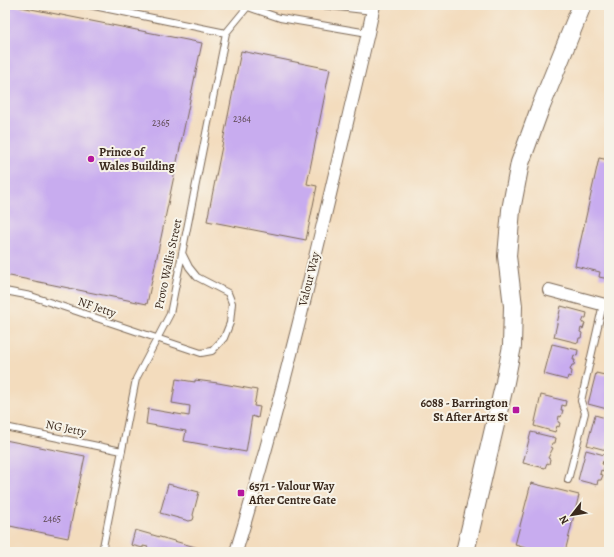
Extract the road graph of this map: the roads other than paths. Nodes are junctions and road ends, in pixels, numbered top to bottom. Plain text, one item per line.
1 (89, 5) edge
2 (321, 5) edge
3 (582, 5) edge
4 (248, 6) edge
5 (373, 8) edge
6 (226, 33) junction
7 (368, 33) junction
8 (182, 253) junction
9 (549, 290) dead end
10 (5, 291) edge
11 (606, 305) edge
12 (157, 339) junction
13 (5, 427) edge
14 (122, 451) junction
15 (568, 480) dead end
16 (102, 552) edge
17 (236, 552) edge
18 (465, 552) edge

1 - 6 lane
2 - 5 lane
3 - 18 main road
4 - 6 lane, Provo Wallis Street
4 - 7 lane
5 - 7 street, Valour Way
6 - 8 lane, Provo Wallis Street
7 - 17 street, Valour Way
8 - 12 lane, Provo Wallis Street
8 - 12 lane, NF Jetty
9 - 11 street
10 - 12 lane, NF Jetty
11 - 15 lane
12 - 14 lane, Provo Wallis Street
13 - 14 lane, NG Jetty
14 - 16 lane, Provo Wallis Street

